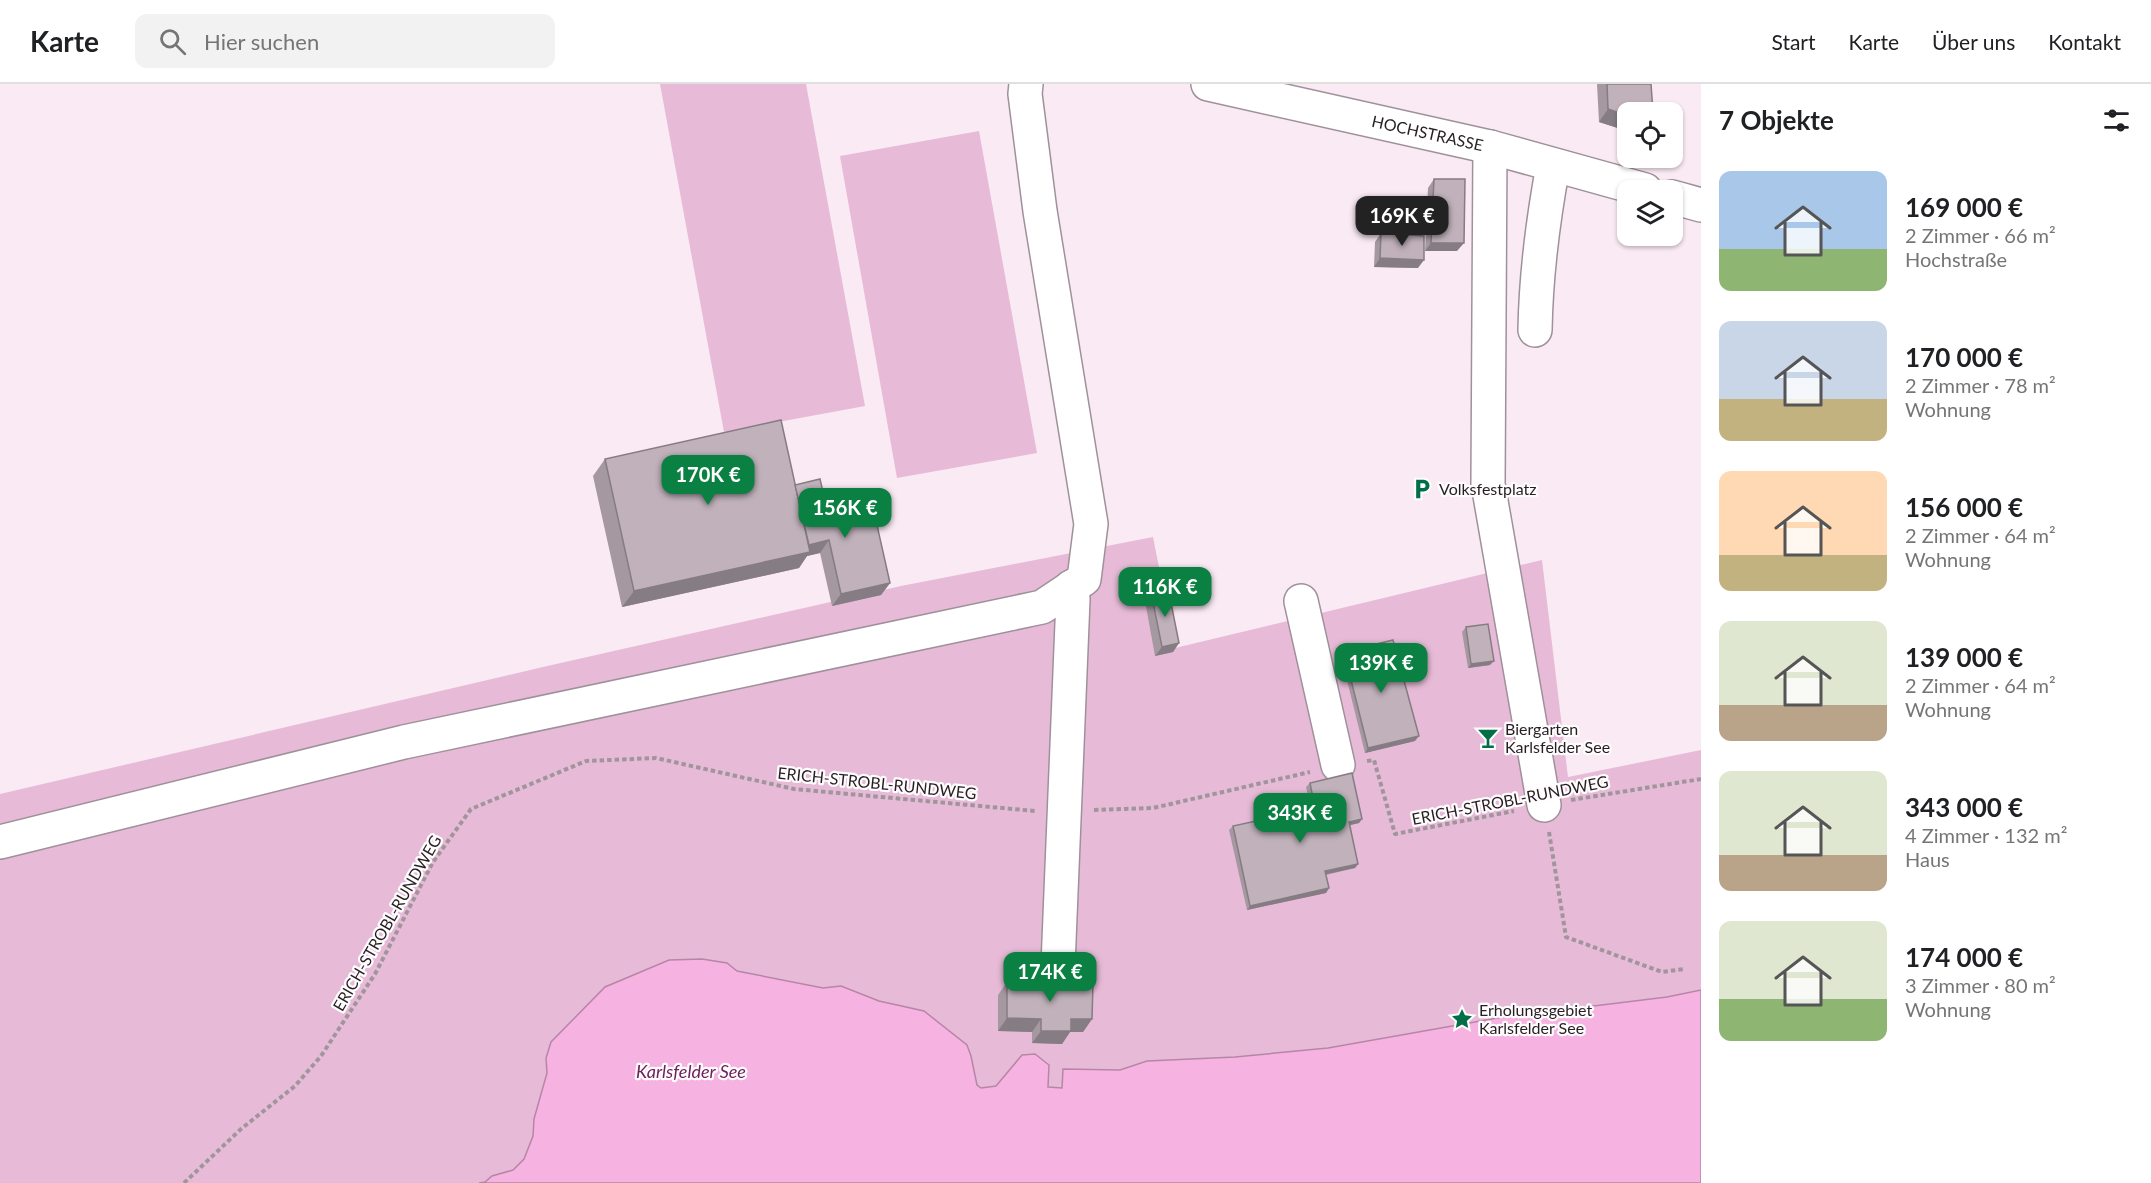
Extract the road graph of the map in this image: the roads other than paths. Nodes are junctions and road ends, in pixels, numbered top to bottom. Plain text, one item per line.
1 (1026, 84) edge
2 (1208, 84) edge
3 (1490, 147) junction
4 (1553, 165) junction
5 (1617, 182) edge
6 (1683, 200) edge
7 (1701, 204) edge
8 (1535, 330) dead end
9 (1071, 587) junction
10 (1300, 601) dead end
11 (1338, 765) road end
12 (1544, 805) road end
13 (0, 842) edge
14 (1058, 990) edge

1 - 9 street
2 - 3 street, HOCHSTRASSE
3 - 4 street, HOCHSTRASSE
3 - 12 street
4 - 5 street, HOCHSTRASSE
4 - 8 street
6 - 7 street
9 - 13 street
9 - 14 street
10 - 11 street

